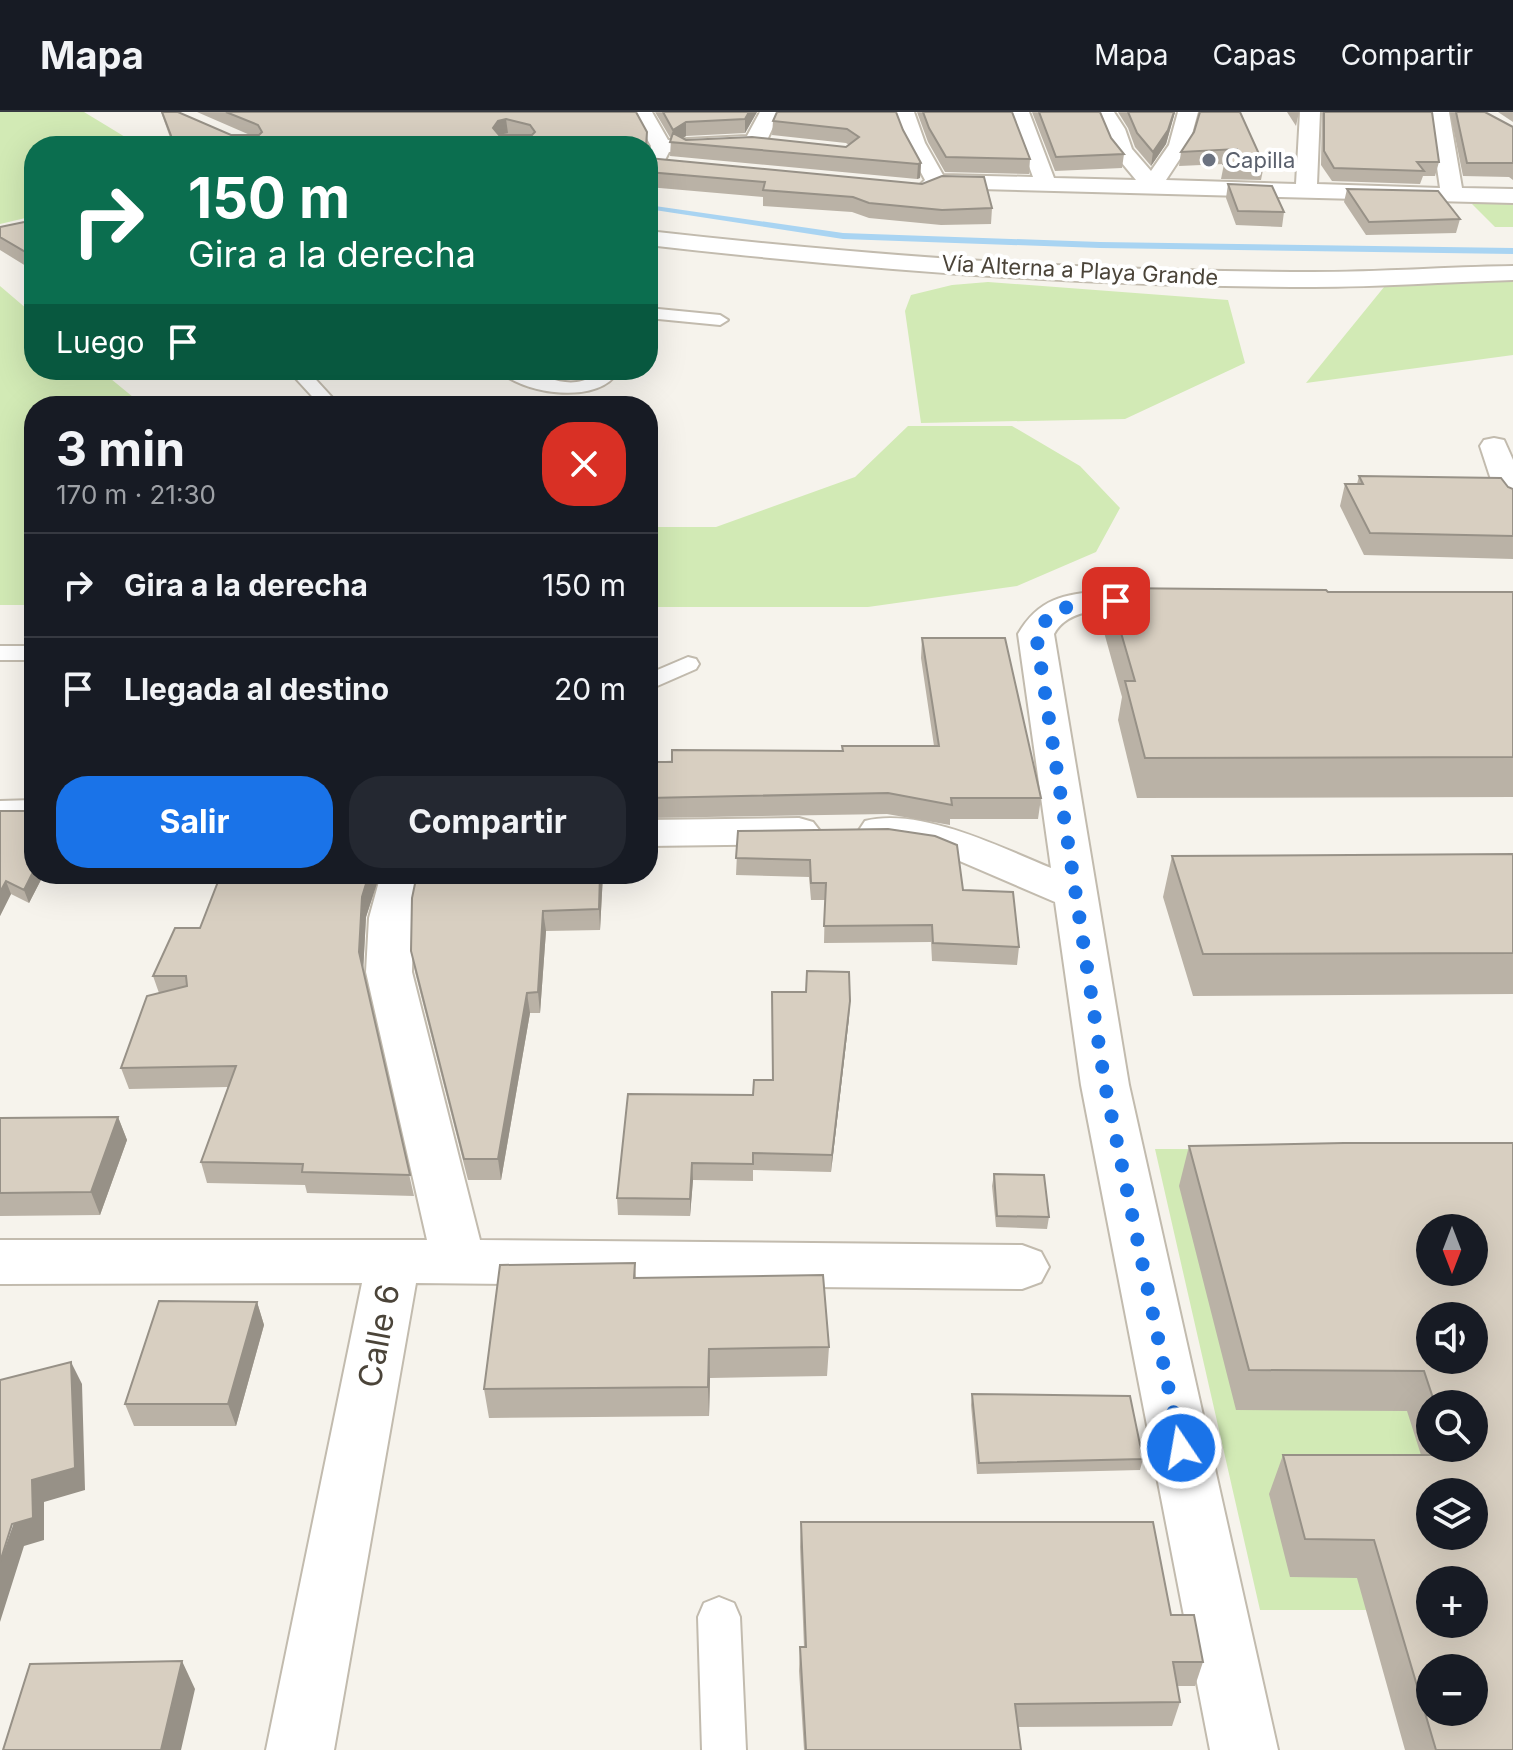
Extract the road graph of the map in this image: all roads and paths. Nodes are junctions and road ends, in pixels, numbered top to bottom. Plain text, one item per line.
1 (642, 112) edge
2 (770, 112) edge
3 (904, 112) edge
4 (1019, 112) edge
5 (1104, 112) edge
6 (1188, 112) edge
7 (1310, 112) edge
8 (1439, 112) edge
9 (648, 136) edge
10 (752, 142) junction
11 (780, 145) edge
12 (658, 157) edge
13 (658, 159) edge
14 (684, 167) edge
15 (936, 181) junction
16 (1046, 184) junction
17 (1152, 185) junction
18 (910, 189) edge
19 (1306, 192) junction
20 (1452, 196) junction
21 (1513, 196) edge
22 (658, 239) edge
23 (1513, 273) edge
24 (658, 314) edge
25 (720, 320) dead end
26 (306, 380) edge
27 (534, 380) edge
28 (601, 380) edge
29 (322, 396) edge
30 (1494, 446) dead end
31 (1513, 501) edge
32 (1212, 601) edge
33 (0, 653) edge
34 (24, 653) edge
35 (688, 664) dead end
36 (658, 678) edge
37 (24, 808) edge
38 (0, 809) edge
39 (658, 833) edge
40 (400, 884) edge
41 (1073, 893) junction
42 (393, 1261) junction
43 (0, 1262) edge
44 (459, 1262) junction
45 (1022, 1267) dead end
46 (719, 1617) dead end
47 (300, 1750) edge
48 (724, 1750) edge
49 (1244, 1750) edge

1 - 9 street
2 - 10 street
3 - 15 street
4 - 16 street
5 - 17 street
6 - 17 street
7 - 19 street
8 - 20 street
10 - 11 street
10 - 12 street
13 - 14 street
15 - 16 street
15 - 18 street
16 - 17 street
17 - 19 street
19 - 20 street
20 - 21 street
22 - 23 street, Vía Alterna a Playa Grande
24 - 25 lane
26 - 29 lane
27 - 28 lane
30 - 31 street
32 - 41 street
33 - 34 lane
35 - 36 lane
37 - 38 lane
39 - 41 street
40 - 44 street
41 - 49 street
42 - 43 street, Calle 6
42 - 44 street
42 - 47 street, Calle 6
44 - 45 street
46 - 48 lane

